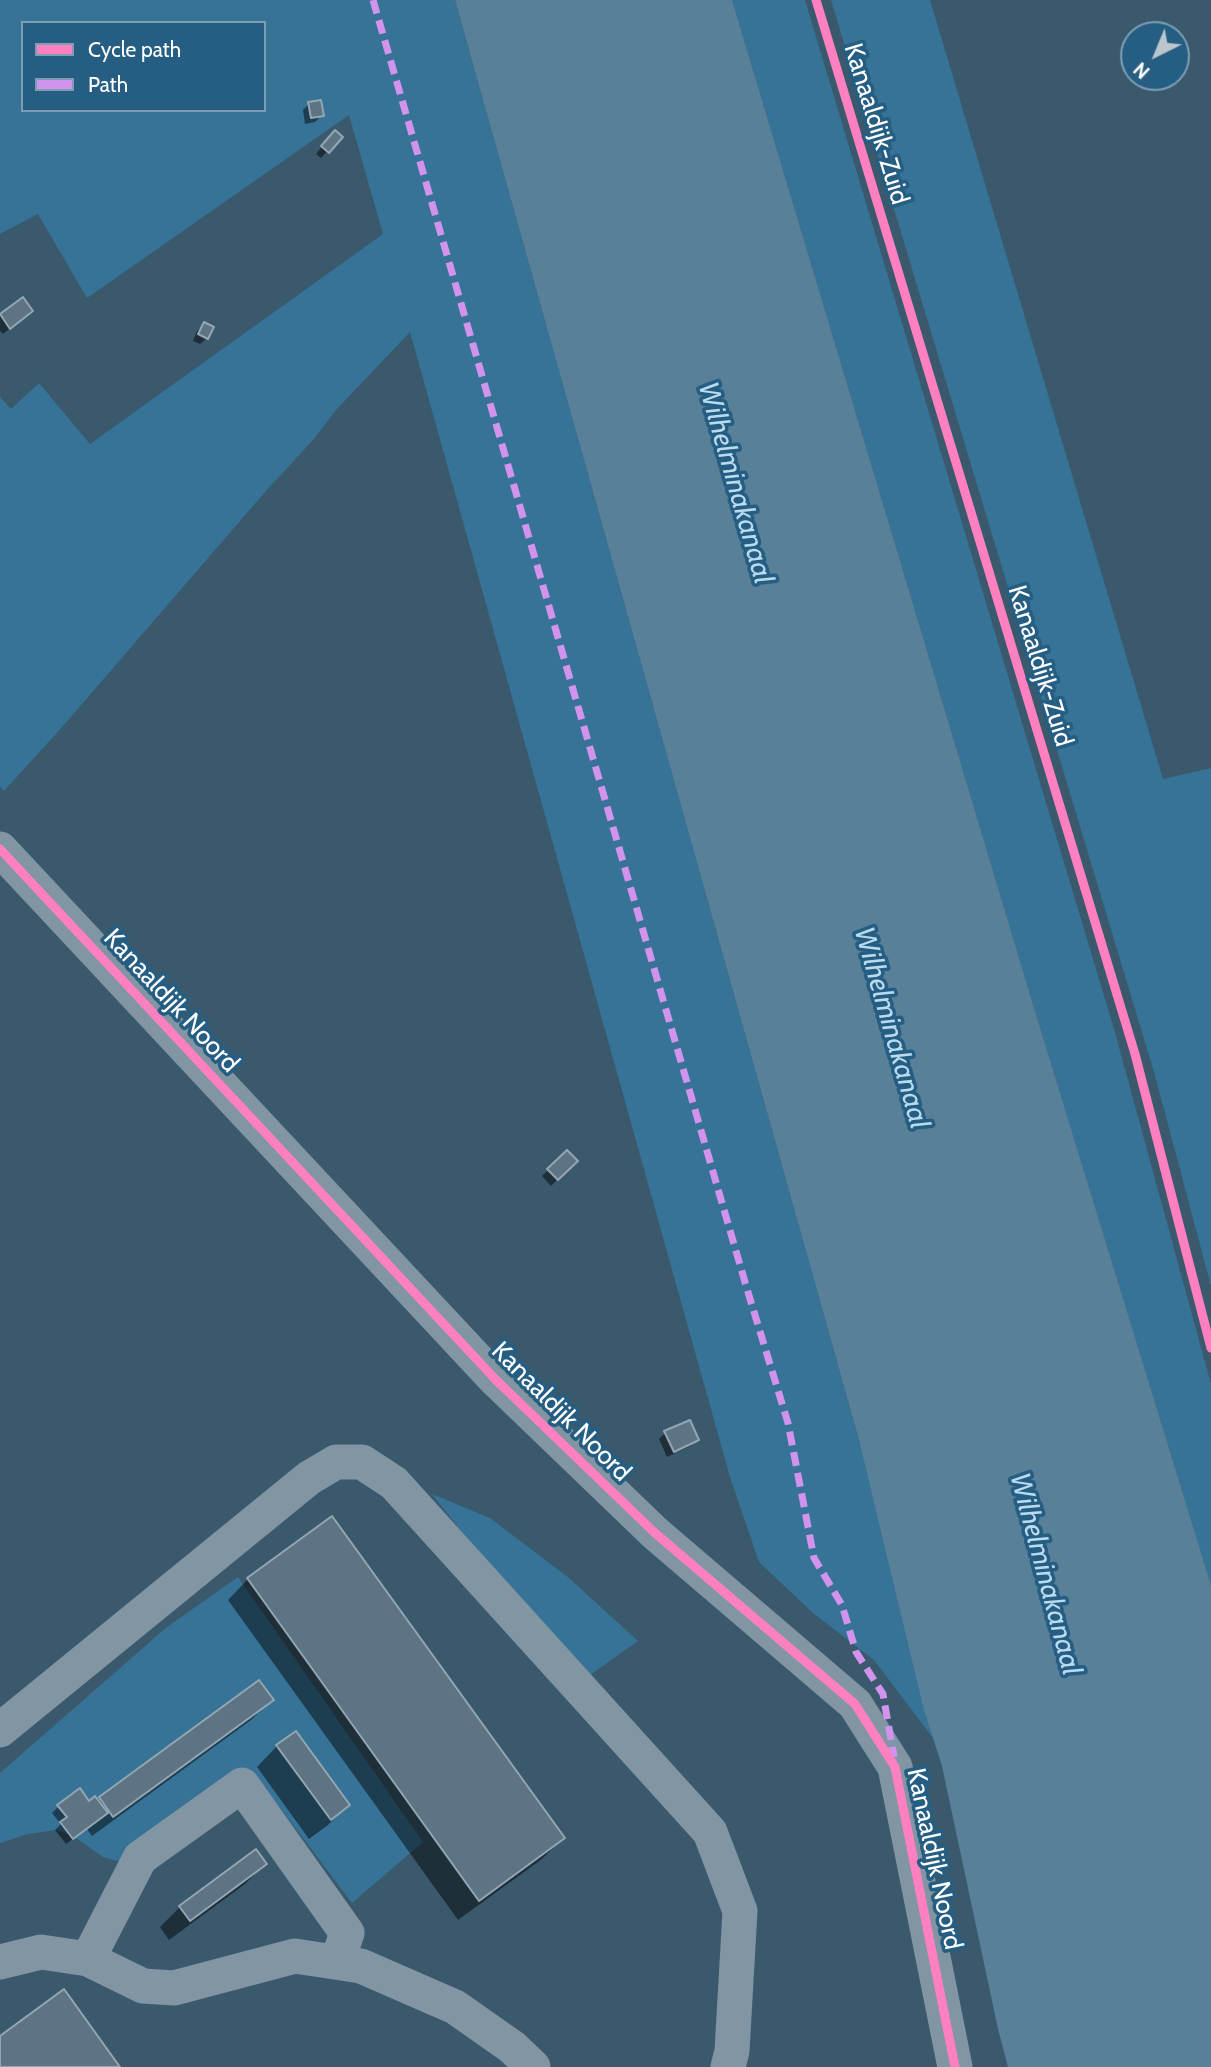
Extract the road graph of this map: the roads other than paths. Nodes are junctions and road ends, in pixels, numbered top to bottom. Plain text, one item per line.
1 (0, 849) edge
2 (0, 1730) edge
3 (88, 1959) junction
4 (0, 1962) edge
5 (337, 1962) junction
6 (533, 2067) edge
7 (728, 2067) edge
8 (955, 2067) edge

1 - 8 street, Kanaaldijk Noord
2 - 7 street
3 - 4 street
3 - 5 street
3 - 5 street
5 - 6 street

